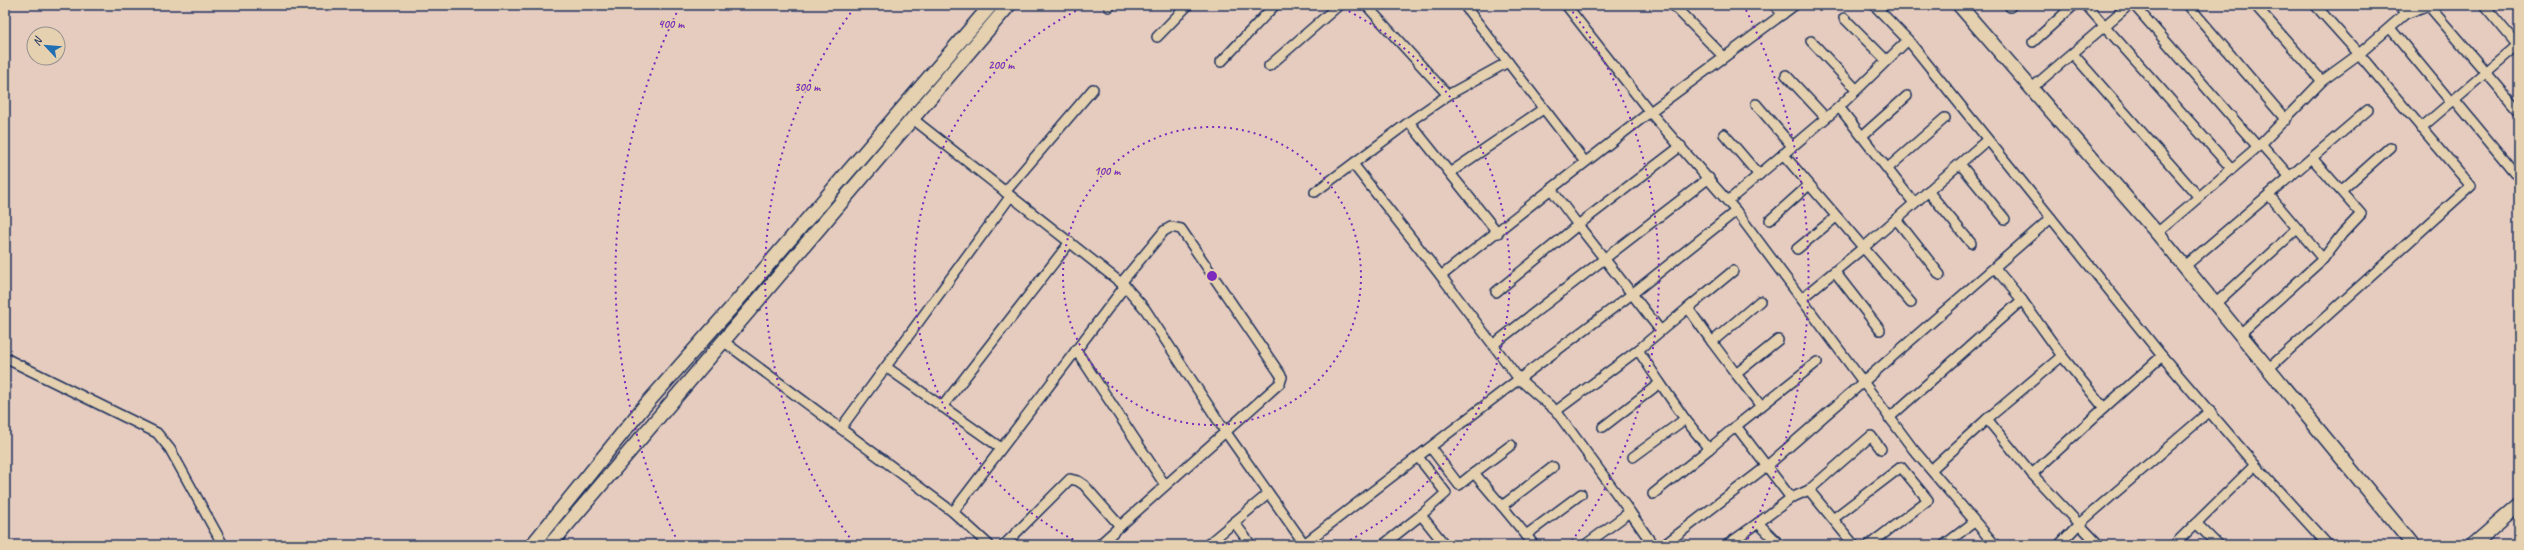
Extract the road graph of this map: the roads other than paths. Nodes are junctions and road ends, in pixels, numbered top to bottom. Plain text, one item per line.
1 (991, 5) edge
2 (1009, 5) edge
3 (1188, 5) edge
4 (1275, 5) edge
5 (1339, 5) edge
6 (1366, 5) edge
7 (1464, 5) edge
8 (1566, 5) edge
9 (1673, 5) edge
10 (1774, 5) edge
11 (1795, 5) edge
12 (1874, 5) edge
13 (1960, 5) edge
14 (2074, 5) edge
15 (2086, 5) edge
16 (2129, 5) edge
17 (2134, 5) edge
18 (2188, 5) edge
19 (2255, 5) edge
20 (2315, 5) edge
21 (2401, 5) edge
22 (2428, 5) edge
23 (2484, 5) edge
24 (1783, 14) junction
25 (2405, 14) junction
26 (1844, 18) dead end
27 (2103, 26) junction
28 (2390, 28) junction
29 (1157, 37) dead end
30 (1908, 40) junction
31 (1811, 41) dead end
32 (2033, 42) dead end
33 (2519, 45) edge
34 (2073, 54) junction
35 (2359, 54) junction
36 (1724, 57) junction
37 (1886, 60) junction
38 (1221, 62) dead end
39 (1508, 62) junction
40 (1269, 66) dead end
41 (2486, 72) junction
42 (1786, 75) dead end
43 (2322, 81) junction
44 (2032, 88) junction
45 (1093, 89) dead end
46 (1856, 89) junction
47 (1448, 95) junction
48 (1907, 96) dead end
49 (2453, 101) junction
50 (1756, 104) dead end
51 (1839, 106) junction
52 (1543, 109) junction
53 (2368, 110) dead end
54 (2519, 111) edge
55 (1650, 112) junction
56 (1825, 118) junction
57 (1945, 118) dead end
58 (913, 119) junction
59 (2286, 120) junction
60 (1409, 122) junction
61 (2421, 128) junction
62 (1724, 134) dead end
63 (1862, 136) junction
64 (1987, 140) junction
65 (2259, 145) junction
66 (1681, 146) junction
67 (1792, 146) junction
68 (2390, 147) dead end
69 (1783, 154) junction
70 (2312, 158) junction
71 (1585, 162) junction
72 (1353, 164) junction
73 (1960, 164) junction
74 (1888, 168) junction
75 (2231, 168) junction
76 (1451, 172) junction
77 (1759, 175) junction
78 (2290, 177) junction
79 (1709, 178) junction
80 (2519, 178) edge
81 (1809, 185) junction
82 (1551, 189) junction
83 (2342, 190) junction
84 (1928, 191) junction
85 (1315, 192) dead end
86 (1007, 194) junction
87 (2269, 194) junction
88 (2198, 196) junction
89 (1728, 200) junction
90 (1914, 203) junction
91 (1736, 211) junction
92 (1836, 216) junction
93 (2005, 218) dead end
94 (2052, 218) junction
95 (1896, 219) junction
96 (1770, 220) dead end
97 (1578, 224) junction
98 (2297, 229) junction
99 (1498, 233) junction
100 (2157, 234) junction
101 (1070, 242) junction
102 (1971, 243) dead end
103 (1864, 248) junction
104 (1797, 249) dead end
105 (1605, 259) junction
106 (2323, 259) junction
107 (2184, 267) junction
108 (1995, 268) junction
109 (1733, 271) dead end
110 (1835, 272) junction
111 (1940, 275) dead end
112 (1441, 276) junction
113 (1123, 285) junction
114 (1496, 292) dead end
115 (1632, 294) junction
116 (1802, 298) junction
117 (2022, 300) junction
118 (1760, 301) dead end
119 (1911, 303) dead end
120 (2215, 304) junction
121 (1688, 308) junction
122 (1660, 330) junction
123 (1880, 330) dead end
124 (2240, 334) junction
125 (1778, 340) dead end
126 (723, 341) junction
127 (1712, 342) junction
128 (1494, 344) junction
129 (1076, 350) junction
130 (1638, 350) junction
131 (2062, 356) junction
132 (2162, 356) junction
133 (5, 358) edge
134 (1817, 362) dead end
135 (886, 367) junction
136 (2268, 368) junction
137 (1736, 374) junction
138 (1519, 379) junction
139 (1864, 382) junction
140 (1660, 383) junction
141 (1762, 406) junction
142 (942, 407) junction
143 (2104, 408) junction
144 (1556, 411) junction
145 (2210, 412) junction
146 (1889, 418) junction
147 (1685, 419) junction
148 (1987, 419) junction
149 (1736, 426) junction
150 (1603, 427) dead end
151 (842, 428) junction
152 (1226, 431) junction
153 (1511, 445) dead end
154 (1001, 448) junction
155 (1431, 448) junction
156 (1709, 448) junction
157 (1881, 449) dead end
158 (1418, 457) junction
159 (1633, 457) dead end
160 (2255, 465) junction
161 (1767, 466) junction
162 (1553, 467) dead end
163 (1932, 469) junction
164 (1474, 473) junction
165 (2032, 474) junction
166 (1165, 485) junction
167 (1809, 490) junction
168 (1268, 494) junction
169 (1581, 494) dead end
170 (1653, 494) dead end
171 (1791, 498) junction
172 (1502, 506) junction
173 (2517, 510) edge
174 (953, 512) junction
175 (1630, 512) junction
176 (1421, 515) junction
177 (1833, 519) junction
178 (1234, 522) junction
179 (1974, 522) junction
180 (1758, 523) junction
181 (2196, 523) junction
182 (2079, 524) junction
183 (1120, 526) junction
184 (1526, 535) junction
185 (1305, 544) edge
186 (223, 545) edge
187 (532, 545) edge
188 (550, 545) edge
189 (989, 545) edge
190 (1004, 545) edge
191 (1099, 545) edge
192 (1207, 545) edge
193 (1251, 545) edge
194 (1382, 545) edge
195 (1445, 545) edge
196 (1534, 545) edge
197 (1586, 545) edge
198 (1653, 545) edge
199 (1664, 545) edge
200 (1727, 545) edge
201 (1780, 545) edge
202 (1854, 545) edge
203 (1869, 545) edge
204 (1944, 545) edge
205 (1995, 545) edge
206 (2059, 545) edge
207 (2099, 545) edge
208 (2174, 545) edge
209 (2218, 545) edge
210 (2328, 545) edge
211 (2413, 545) edge
212 (2473, 545) edge

1 - 187 street
2 - 58 street
3 - 29 street
4 - 38 street
5 - 40 street
6 - 47 street
7 - 39 street
8 - 55 street
9 - 36 street
10 - 24 street
11 - 24 street
12 - 30 street
13 - 44 street
14 - 32 street
15 - 27 street
16 - 27 street
17 - 65 street
18 - 59 street
19 - 43 street
20 - 35 street
21 - 25 street
22 - 25 street
22 - 41 street
23 - 33 street
24 - 36 street
25 - 28 street
26 - 37 street
27 - 34 street
27 - 75 street
28 - 35 street
28 - 49 street
30 - 37 street
30 - 64 street
31 - 46 street
33 - 41 street
34 - 44 street
34 - 88 street
35 - 43 street
35 - 61 street
36 - 55 street
37 - 46 street
39 - 47 street
39 - 52 street
41 - 49 street
41 - 54 street
42 - 56 street
43 - 59 street
44 - 100 street
45 - 86 street
46 - 51 street
47 - 60 street
48 - 63 street
49 - 61 street
49 - 80 street
50 - 67 street
51 - 56 street
51 - 63 street
52 - 71 street
52 - 76 street
53 - 70 street
55 - 66 street
55 - 71 street
56 - 67 street
57 - 74 street
58 - 86 street
58 - 126 street
59 - 65 street
60 - 72 street
60 - 76 street
61 - 136 street
62 - 77 street
63 - 74 street
64 - 73 street
64 - 94 street
65 - 75 street
65 - 78 street
66 - 79 street
66 - 97 street
67 - 69 street
68 - 83 street
69 - 77 street
69 - 81 street
70 - 78 street
70 - 83 street
71 - 82 street
72 - 85 street
72 - 112 street
73 - 84 street
73 - 93 street
74 - 90 street
75 - 88 street
76 - 99 street
77 - 89 street
78 - 87 street
79 - 89 street
79 - 105 street
81 - 92 street
81 - 96 street
82 - 97 street
82 - 99 street
83 - 106 street
84 - 90 street
84 - 102 street
86 - 101 street
86 - 135 street
87 - 98 street
87 - 107 street
88 - 100 street
89 - 91 street
90 - 95 street
91 - 115 street
91 - 116 street
92 - 103 street
92 - 104 street
94 - 108 street
94 - 132 street
95 - 103 street
95 - 111 street
97 - 105 street
97 - 114 street
98 - 106 street
98 - 120 street
99 - 112 street
100 - 107 street
101 - 113 street
101 - 142 street
103 - 110 street
103 - 119 street
105 - 115 street
105 - 128 street
106 - 124 street
107 - 120 street
108 - 117 street
108 - 139 street
109 - 121 street
110 - 116 street
110 - 123 street
112 - 128 street
113 - 129 street
113 - 152 street
113 - 152 street
115 - 122 street
115 - 138 street
116 - 139 street
117 - 131 street
117 - 146 street
118 - 127 street
120 - 124 street
121 - 122 street
121 - 127 street
122 - 130 street
124 - 136 street
125 - 137 street
126 - 151 street
126 - 188 street
127 - 137 street
128 - 138 street
129 - 154 street
129 - 166 street
130 - 140 street
130 - 144 street
131 - 143 street
131 - 148 street
132 - 143 street
132 - 145 street
133 - 186 street
134 - 141 street
135 - 142 street
135 - 151 street
136 - 211 street
137 - 141 street
138 - 144 street
138 - 155 street
139 - 146 street
139 - 161 street
140 - 147 street
140 - 150 street
141 - 149 street
142 - 154 street
143 - 165 street
144 - 175 street
145 - 160 street
145 - 182 street
146 - 163 street
147 - 156 street
147 - 159 street
148 - 163 street
148 - 165 street
149 - 156 street
149 - 161 street
151 - 174 street
152 - 166 street
152 - 168 street
153 - 164 street
154 - 174 street
155 - 158 street
155 - 164 street
156 - 170 street
157 - 167 street
158 - 176 street
158 - 185 street
160 - 181 street
160 - 210 street
161 - 171 street
161 - 199 street
162 - 172 street
163 - 179 street
164 - 172 street
165 - 182 street
166 - 183 street
167 - 171 street
167 - 177 street
168 - 178 street
168 - 185 street
169 - 184 street
171 - 180 street
172 - 184 street
173 - 212 street
174 - 189 street
175 - 197 street
175 - 198 street
176 - 194 street
176 - 195 street
177 - 202 street
177 - 203 street
178 - 192 street
178 - 193 street
179 - 204 street
179 - 205 street
180 - 200 street
180 - 201 street
181 - 208 street
181 - 209 street
182 - 206 street
182 - 207 street
183 - 190 street
183 - 191 street
184 - 196 street

